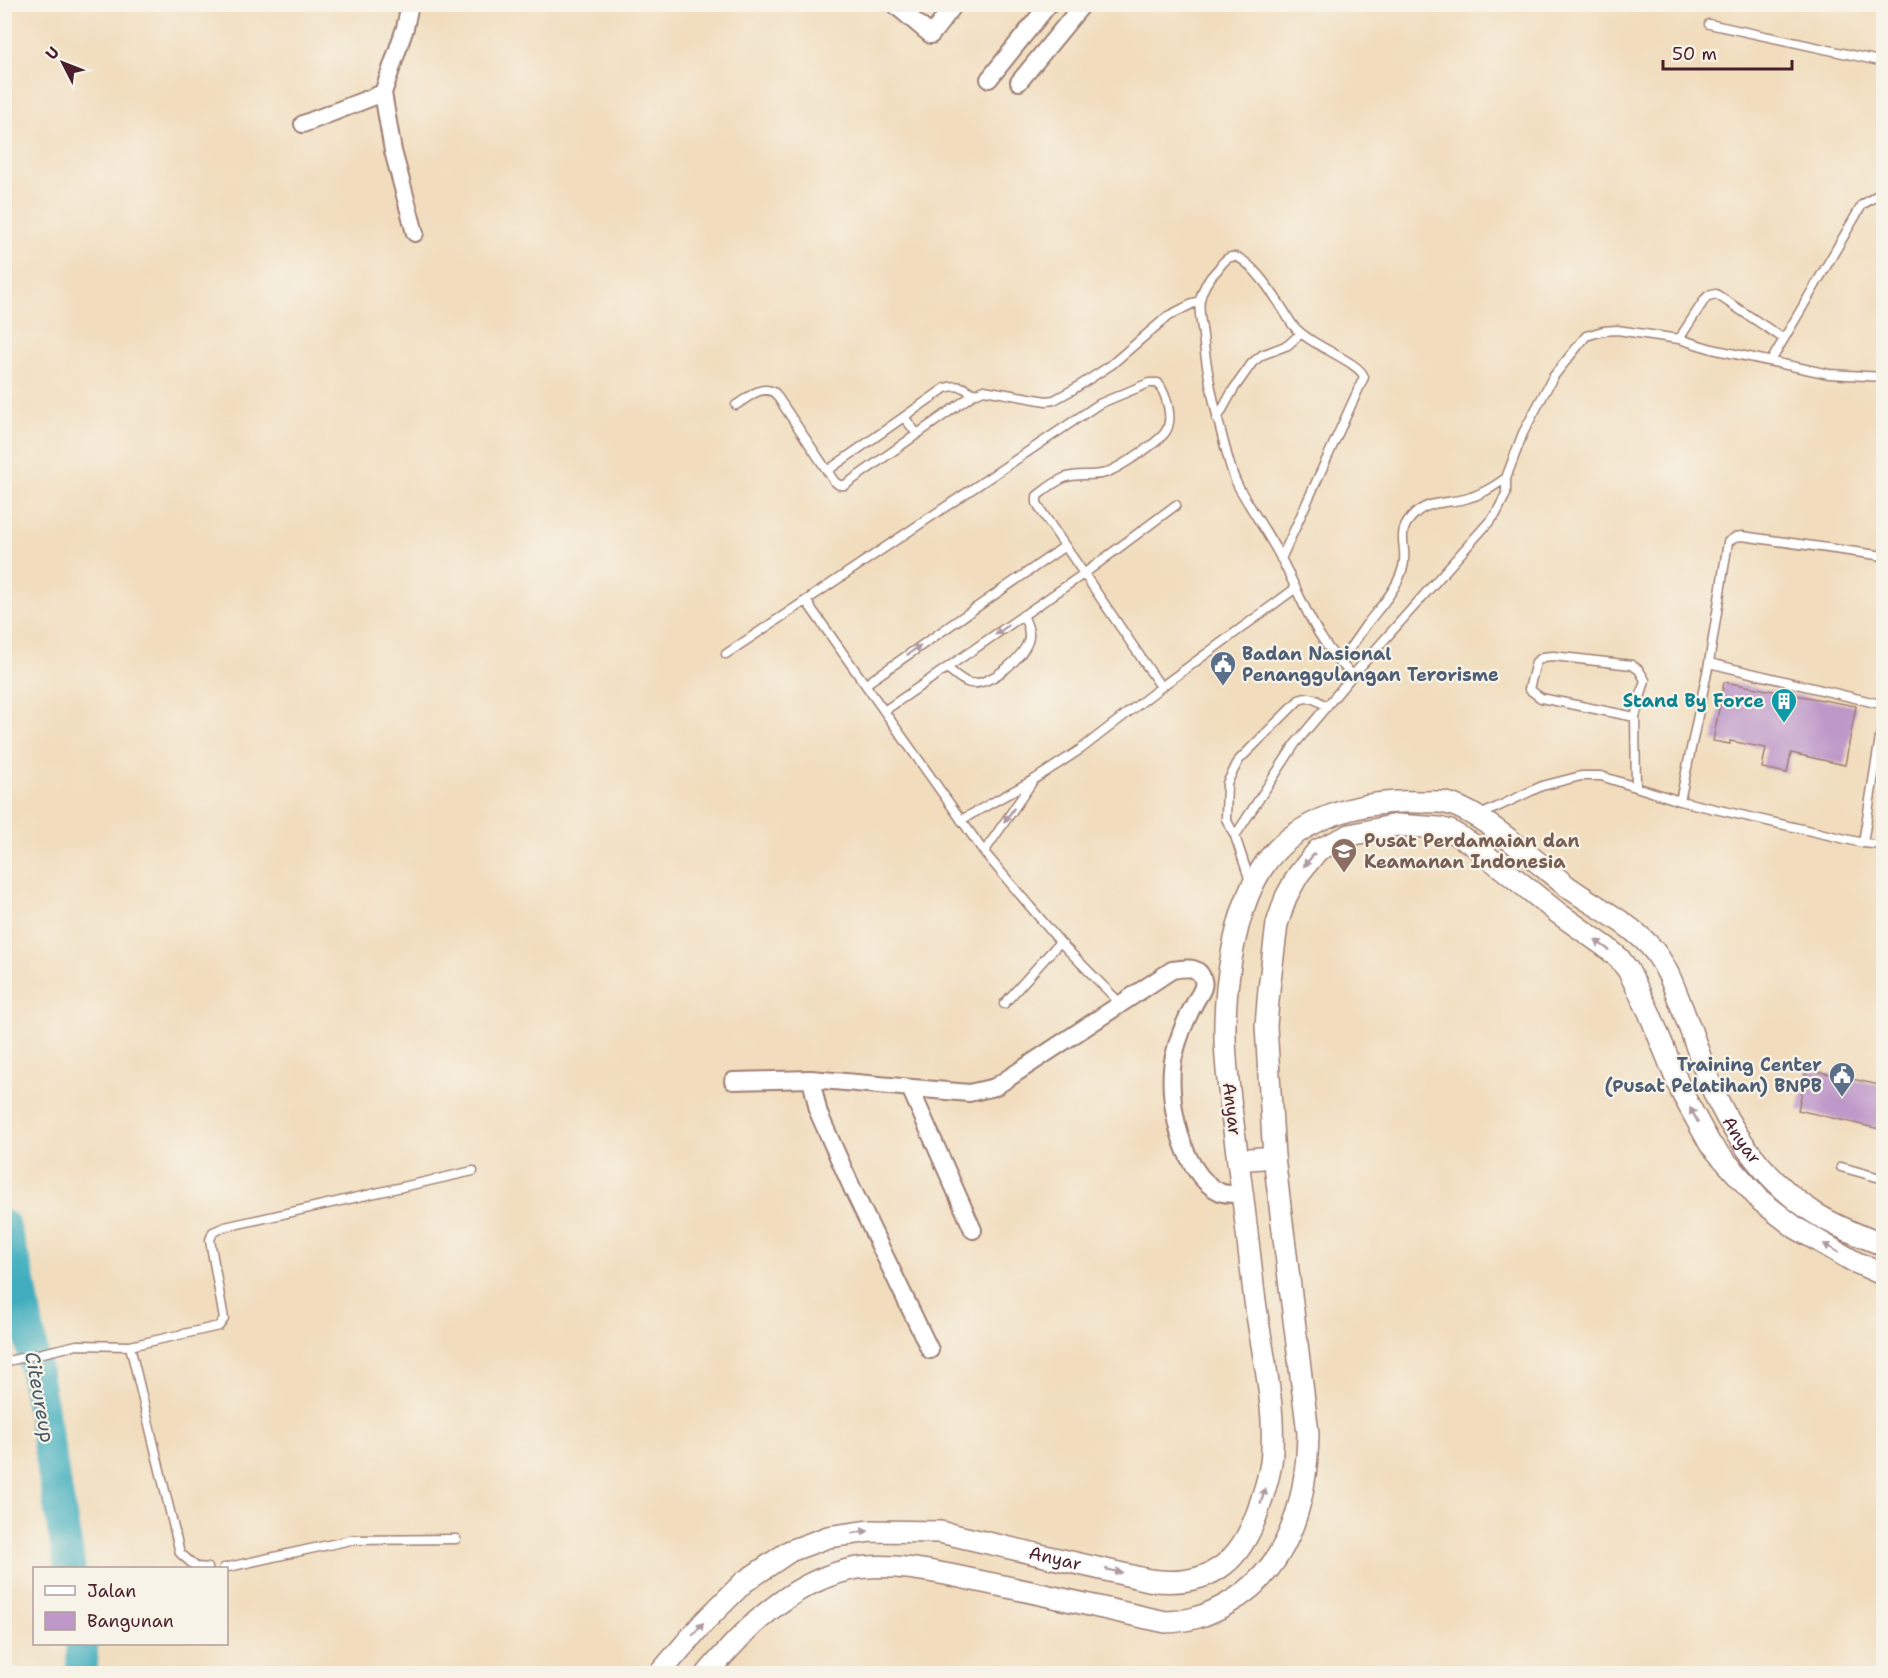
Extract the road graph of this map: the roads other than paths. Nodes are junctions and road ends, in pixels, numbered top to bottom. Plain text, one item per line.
1 (410, 4) edge
2 (894, 4) edge
3 (955, 4) edge
4 (1049, 4) edge
5 (1083, 4) edge
6 (1709, 24) dead end
7 (1884, 62) edge
8 (989, 79) dead end
9 (1019, 82) dead end
10 (383, 93) junction
11 (303, 124) dead end
12 (1884, 194) edge
13 (415, 233) dead end
14 (1200, 300) junction
15 (1301, 333) junction
16 (1679, 339) junction
17 (1784, 339) junction
18 (1771, 361) junction
19 (1884, 377) edge
20 (974, 394) junction
21 (736, 405) dead end
22 (904, 417) junction
23 (1217, 419) junction
24 (917, 434) junction
25 (827, 471) junction
26 (1506, 478) junction
27 (1176, 505) dead end
28 (1065, 546) junction
29 (1884, 556) edge
30 (1281, 559) junction
31 (1085, 573) junction
32 (1296, 588) junction
33 (806, 601) junction
34 (1023, 615) junction
35 (726, 654) dead end
36 (1339, 663) junction
37 (1709, 663) junction
38 (947, 668) junction
39 (1353, 675) junction
40 (866, 684) junction
41 (1161, 687) junction
42 (1884, 705) edge
43 (1327, 707) junction
44 (884, 711) junction
45 (1884, 713) edge
46 (1635, 717) junction
47 (1035, 779) junction
48 (1636, 787) junction
49 (1680, 801) junction
50 (1447, 803) junction
51 (1476, 817) junction
52 (961, 820) junction
53 (1439, 828) junction
54 (1235, 836) junction
55 (1863, 843) junction
56 (1884, 845) edge
57 (984, 852) junction
58 (1251, 885) junction
59 (1060, 942) junction
60 (1677, 996) junction
61 (1004, 1004) dead end
62 (1121, 1004) junction
63 (1649, 1012) junction
64 (811, 1079) junction
65 (733, 1081) dead end
66 (910, 1088) junction
67 (1274, 1157) junction
68 (1238, 1160) junction
69 (1841, 1167) dead end
70 (473, 1171) dead end
71 (1884, 1179) edge
72 (1242, 1194) junction
73 (973, 1230) dead end
74 (1884, 1245) edge
75 (1884, 1275) edge
76 (130, 1346) junction
77 (930, 1350) dead end
78 (4, 1362) edge
79 (456, 1539) dead end
80 (196, 1567) edge
81 (228, 1568) edge
82 (659, 1674) edge
83 (707, 1674) edge

1 - 10 street
2 - 3 street
4 - 8 street
5 - 9 street
6 - 7 lane
10 - 11 street
10 - 13 street
12 - 17 lane
14 - 15 lane
14 - 20 lane
14 - 23 lane
15 - 23 lane
15 - 30 lane
16 - 17 lane
16 - 18 lane
16 - 26 lane
17 - 18 lane
18 - 19 lane
20 - 22 lane
20 - 24 lane
21 - 25 lane
22 - 24 lane
22 - 25 lane
23 - 30 lane
24 - 25 lane
26 - 36 lane
26 - 39 lane
27 - 31 lane
28 - 31 lane
28 - 33 lane
40 -> 28 lane
29 - 37 lane
30 - 32 lane
31 - 34 lane
31 - 41 lane
32 - 36 lane
32 - 41 lane
33 - 35 lane
33 - 40 lane
34 -> 38 lane
34 - 38 lane
36 - 39 lane
37 - 42 lane
37 - 49 lane
38 - 44 lane
39 - 43 lane
40 - 44 lane
41 - 47 lane
43 - 54 lane
43 - 54 lane
44 - 52 lane
45 - 55 lane
46 - 46 lane
46 - 48 lane
47 - 52 lane
47 -> 57 lane
48 - 49 lane
48 - 51 lane
49 - 55 lane
50 - 51 street, Anyar
50 - 53 street
50 - 58 street, Anyar
51 - 60 street, Anyar
52 - 57 lane
63 -> 53 street, Anyar
53 -> 67 street, Anyar
54 - 58 lane
55 - 56 lane
57 - 59 lane
58 - 68 street, Anyar
59 - 61 lane
59 - 62 lane
60 - 63 street
60 - 74 street, Anyar
62 - 66 street
62 - 72 street
75 -> 63 street, Anyar
64 - 65 street
64 - 66 street
64 - 77 street
66 - 73 street
67 - 68 street
67 - 83 street, Anyar
68 - 72 street, Anyar
69 - 71 lane
70 - 76 lane
82 -> 72 street, Anyar
76 - 78 lane
76 - 80 lane
79 - 81 lane

